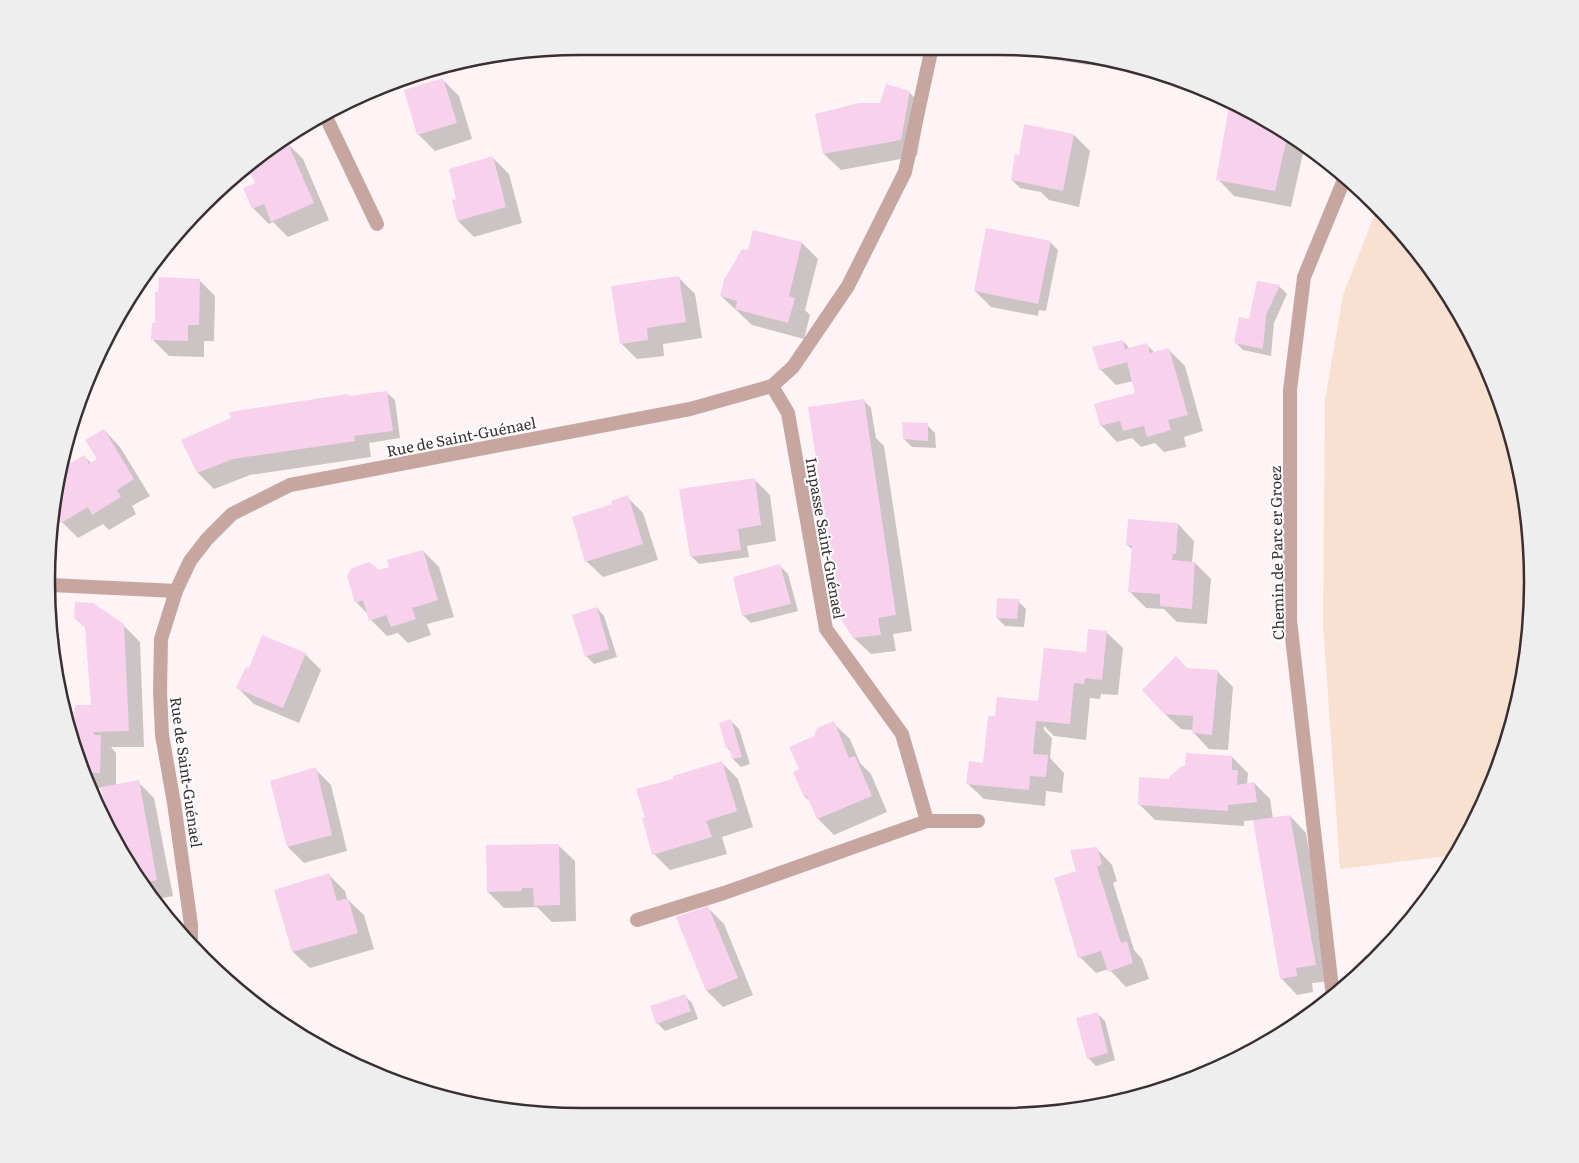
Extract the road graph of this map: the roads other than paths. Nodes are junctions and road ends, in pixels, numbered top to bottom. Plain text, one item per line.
1 (930, 55) edge
2 (328, 121) edge
3 (1342, 184) edge
4 (377, 224) dead end
5 (772, 386) junction
6 (55, 585) edge
7 (176, 591) junction
8 (978, 820) dead end
9 (927, 821) junction
10 (637, 920) dead end
11 (192, 935) edge
12 (1333, 987) edge

1 - 5 street, Rue de Saint-Guénael
2 - 4 street
3 - 12 street, Chemin de Parc er Groez
5 - 7 street, Rue de Saint-Guénael
5 - 9 street, Impasse Saint-Guénael
6 - 7 street
7 - 11 street, Rue de Saint-Guénael
8 - 9 street
9 - 10 street

